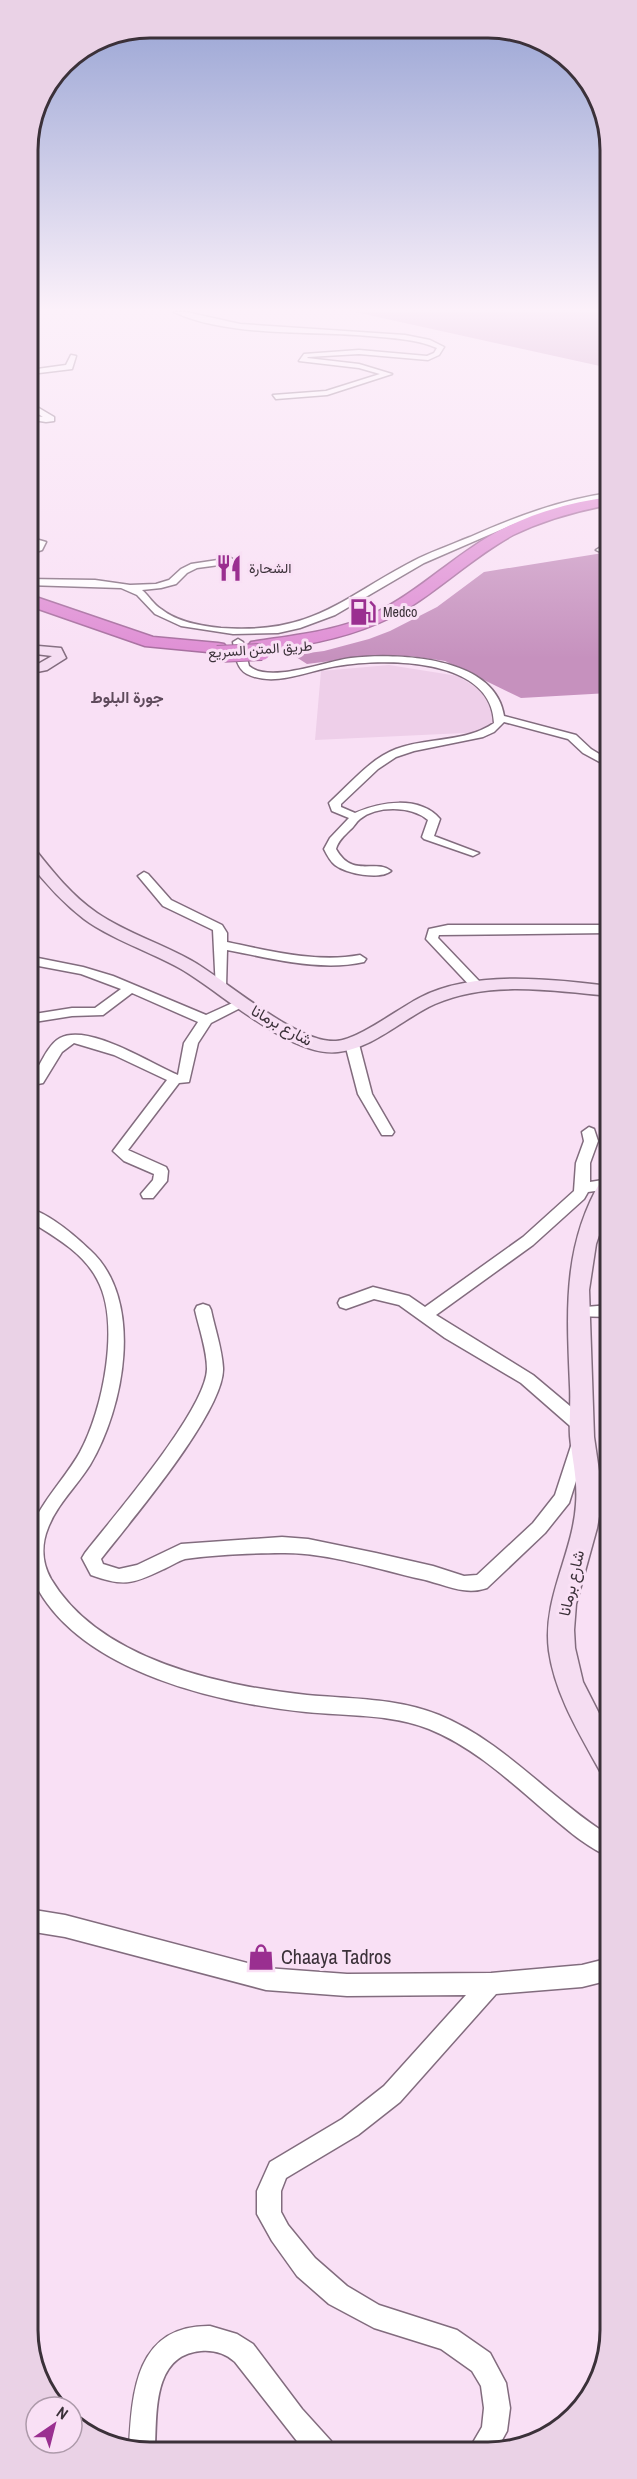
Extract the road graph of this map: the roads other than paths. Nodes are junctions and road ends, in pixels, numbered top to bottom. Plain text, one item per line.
1 (600, 497) edge
2 (600, 503) edge
3 (600, 508) edge
4 (42, 542) dead end
5 (38, 548) edge
6 (231, 561) dead end
7 (38, 582) edge
8 (131, 587) junction
9 (38, 603) edge
10 (38, 612) edge
11 (38, 617) edge
12 (67, 622) junction
13 (238, 633) junction
14 (38, 649) edge
15 (259, 649) junction
16 (218, 651) junction
17 (38, 669) edge
18 (499, 718) junction
19 (600, 759) edge
20 (355, 817) junction
21 (472, 853) dead end
22 (38, 864) edge
23 (385, 871) dead end
24 (144, 876) dead end
25 (600, 929) edge
26 (222, 945) junction
27 (360, 959) dead end
28 (38, 962) edge
29 (477, 986) junction
30 (220, 987) junction
31 (131, 988) junction
32 (600, 990) edge
33 (244, 1003) junction
34 (38, 1017) edge
35 (206, 1020) junction
36 (352, 1044) junction
37 (175, 1079) junction
38 (38, 1080) dead end
39 (387, 1132) dead end
40 (589, 1132) dead end
41 (600, 1185) edge
42 (583, 1188) junction
43 (148, 1194) dead end
44 (600, 1207) edge
45 (38, 1219) edge
46 (345, 1303) dead end
47 (203, 1310) dead end
48 (599, 1311) edge
49 (580, 1312) junction
50 (426, 1314) junction
51 (583, 1432) junction
52 (38, 1531) edge
53 (38, 1572) edge
54 (599, 1741) edge
55 (599, 1840) edge
56 (38, 1922) edge
57 (599, 1972) edge
58 (491, 1984) junction
59 (143, 2442) edge
60 (315, 2442) edge
61 (487, 2442) edge

1 - 13 street
2 - 15 highway, طريق المتن السريع
3 - 15 highway, طريق المتن السريع
4 - 5 street
6 - 8 street
7 - 8 street
8 - 13 street
9 - 16 highway, طريق المتن السريع
10 - 12 highway, طريق المتن السريع
11 - 12 highway
12 - 16 highway, طريق المتن السريع
13 - 18 street
14 - 17 street
15 - 16 highway, طريق المتن السريع, bridge
18 - 19 street
18 - 20 street
20 - 21 street
20 - 23 street
22 - 30 street, شارع برمانا
24 - 26 street
25 - 29 street
26 - 27 street
26 - 30 street
28 - 31 street
29 - 32 street, شارع برمانا
29 - 36 street, شارع برمانا
30 - 33 street, شارع برمانا
31 - 34 street
31 - 35 street
33 - 35 street
33 - 36 street, شارع برمانا
35 - 37 street
36 - 39 street
37 - 38 street
37 - 43 street
40 - 42 street
41 - 42 street
42 - 50 street
44 - 49 street, شارع برمانا
45 - 52 street
46 - 50 street
47 - 51 street
48 - 49 street
49 - 51 street, شارع برمانا
50 - 51 street
51 - 54 street, شارع برمانا
53 - 55 street
56 - 58 street
57 - 58 street
58 - 61 street
59 - 60 street

